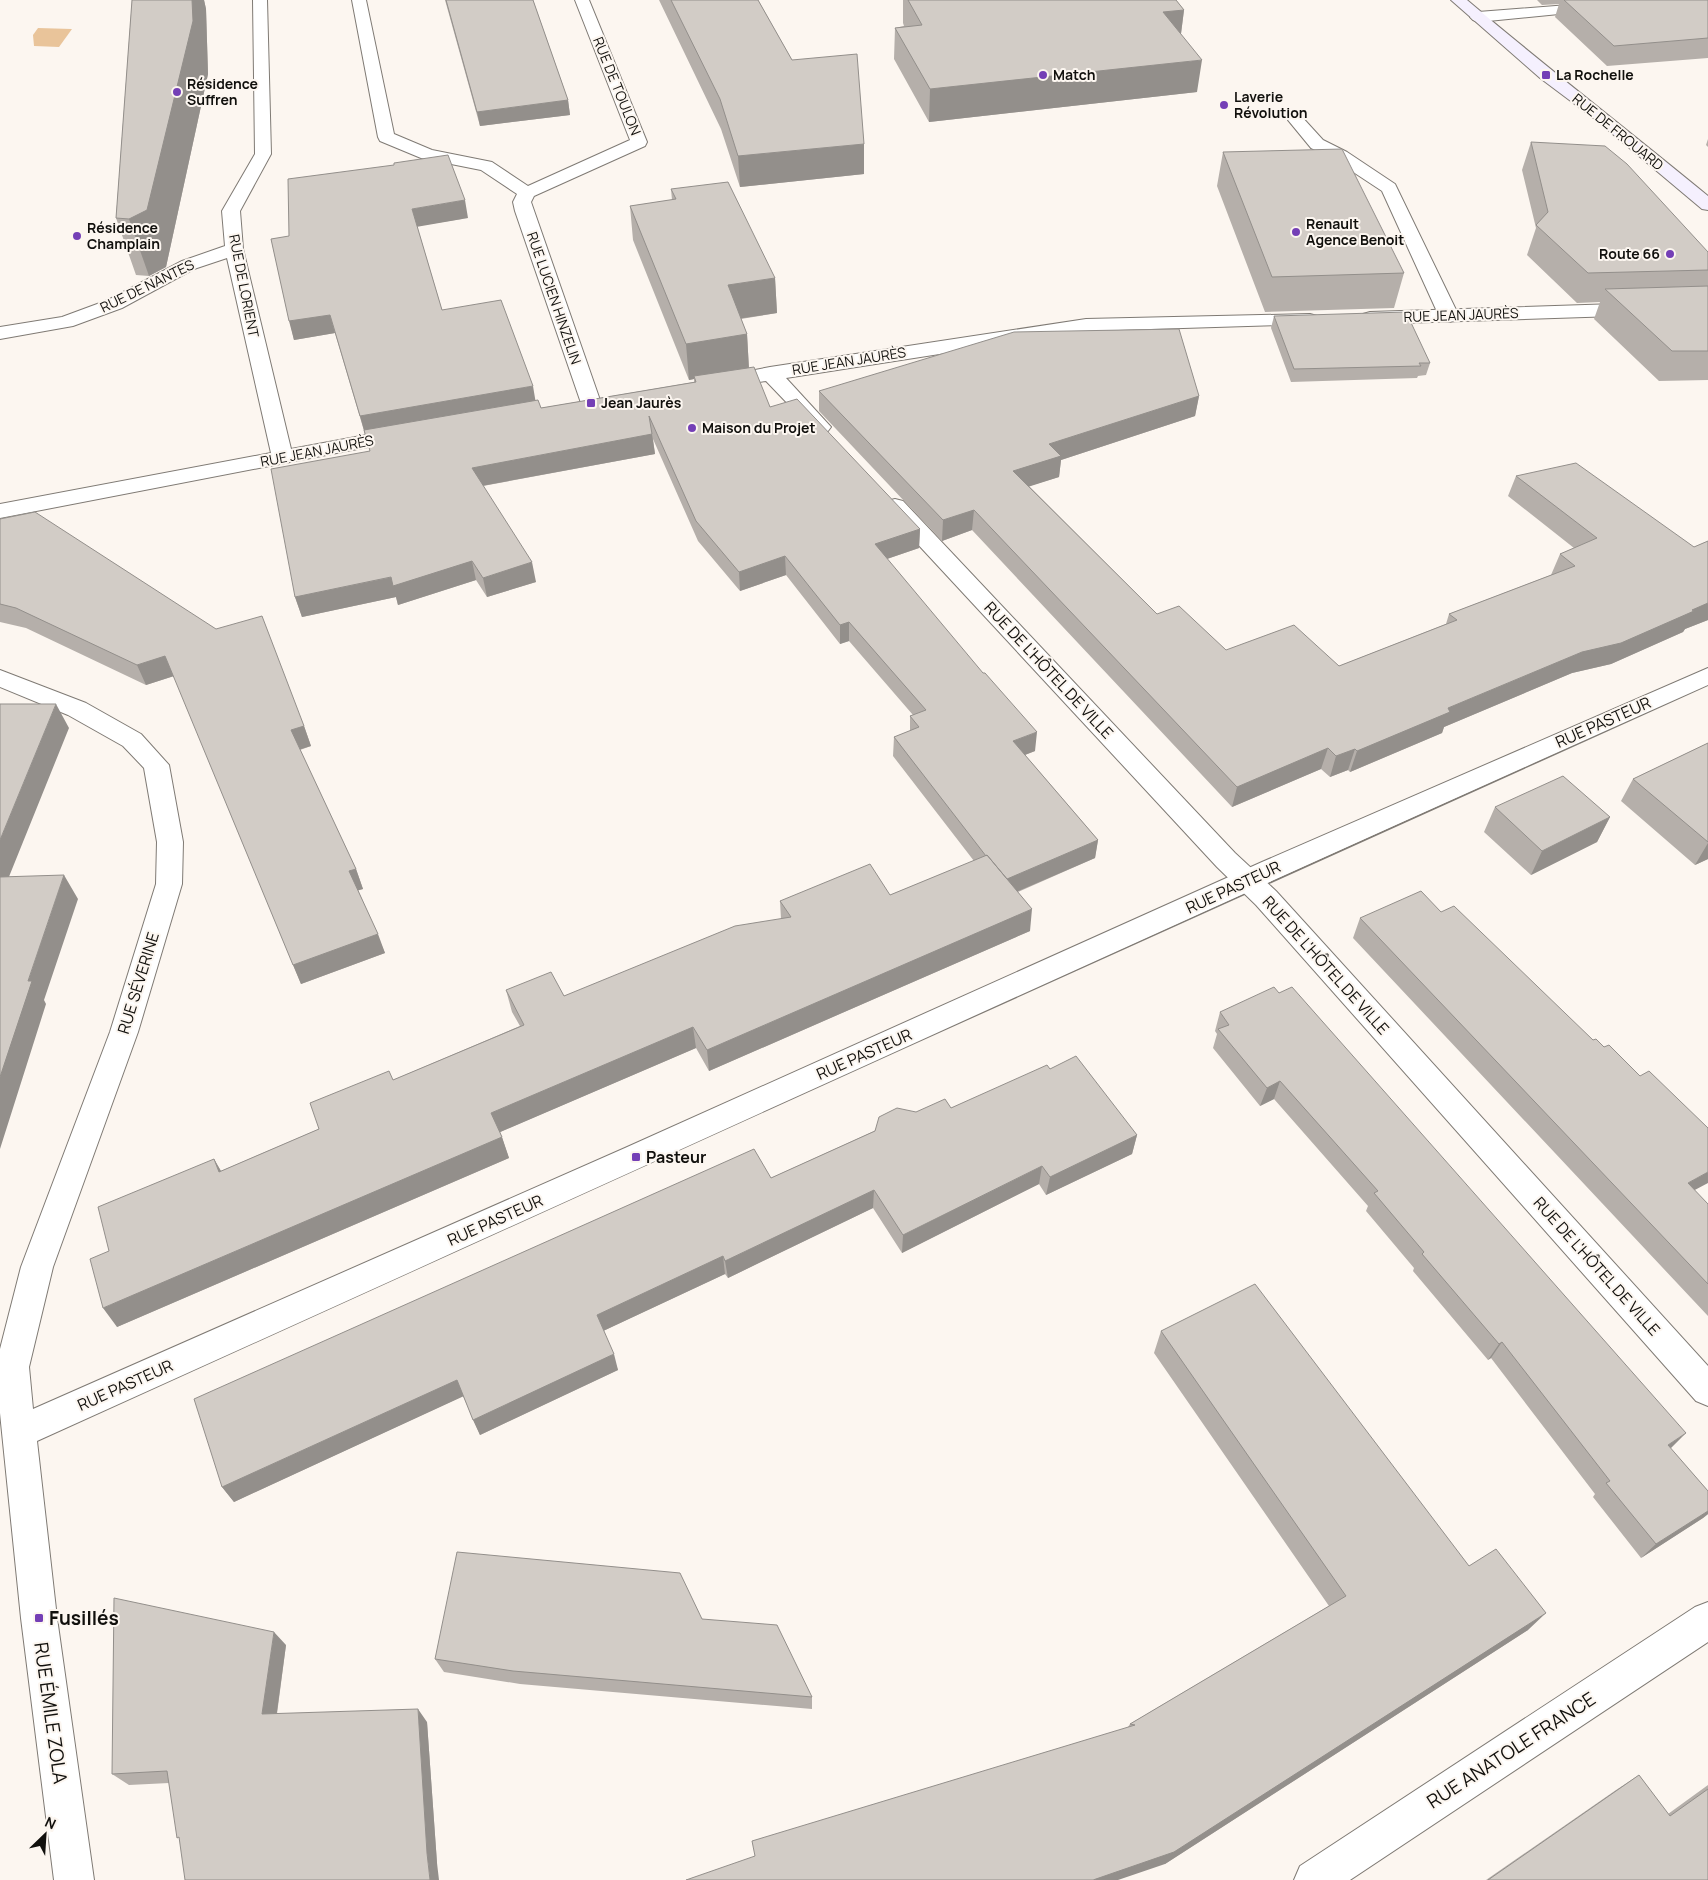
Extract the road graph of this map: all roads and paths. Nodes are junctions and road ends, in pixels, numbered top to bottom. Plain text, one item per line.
1 (260, 0) edge
2 (359, 0) edge
3 (582, 0) edge
4 (1458, 0) edge
5 (1483, 0) edge
6 (1609, 6) edge
7 (1500, 15) junction
8 (1478, 17) junction
9 (1516, 27) dead end
10 (1296, 120) dead end
11 (527, 194) junction
12 (1708, 205) edge
13 (234, 249) junction
14 (1708, 307) edge
15 (1449, 316) junction
16 (0, 333) edge
17 (770, 374) junction
18 (704, 384) edge
19 (591, 402) edge
20 (424, 431) edge
21 (838, 446) edge
22 (282, 457) junction
23 (879, 490) edge
24 (0, 511) edge
25 (1708, 676) edge
26 (0, 678) edge
27 (1248, 881) junction
28 (6, 1368) edge
29 (1708, 1390) edge
30 (20, 1432) junction
31 (1708, 1620) edge
32 (74, 1880) edge
33 (1314, 1880) edge

1 - 13 street, RUE DE LORIENT
2 - 11 street
3 - 11 street, RUE DE TOULON
4 - 8 main road, RUE DE FROUARD
5 - 7 main road
6 - 7 street
7 - 8 street
7 - 9 main road
8 - 12 main road, RUE DE FROUARD
10 - 15 street
11 - 19 street, RUE LUCIEN HINZELIN
13 - 16 street, RUE DE NANTES
13 - 22 street, RUE DE LORIENT
14 - 15 street, RUE JEAN JAURÈS
15 - 17 street, RUE JEAN JAURÈS
17 - 18 street, RUE JEAN JAURÈS
17 - 21 street
20 - 22 street, RUE JEAN JAURÈS
22 - 24 street, RUE JEAN JAURÈS
23 - 27 street, RUE DE L'HÔTEL DE VILLE
25 - 27 street, RUE PASTEUR
26 - 28 street, RUE SÉVERINE
27 - 29 street, RUE DE L'HÔTEL DE VILLE
27 - 30 street, RUE PASTEUR
28 - 30 street, RUE ÉMILE ZOLA
30 - 32 street, RUE ÉMILE ZOLA
31 - 33 street, RUE ANATOLE FRANCE

